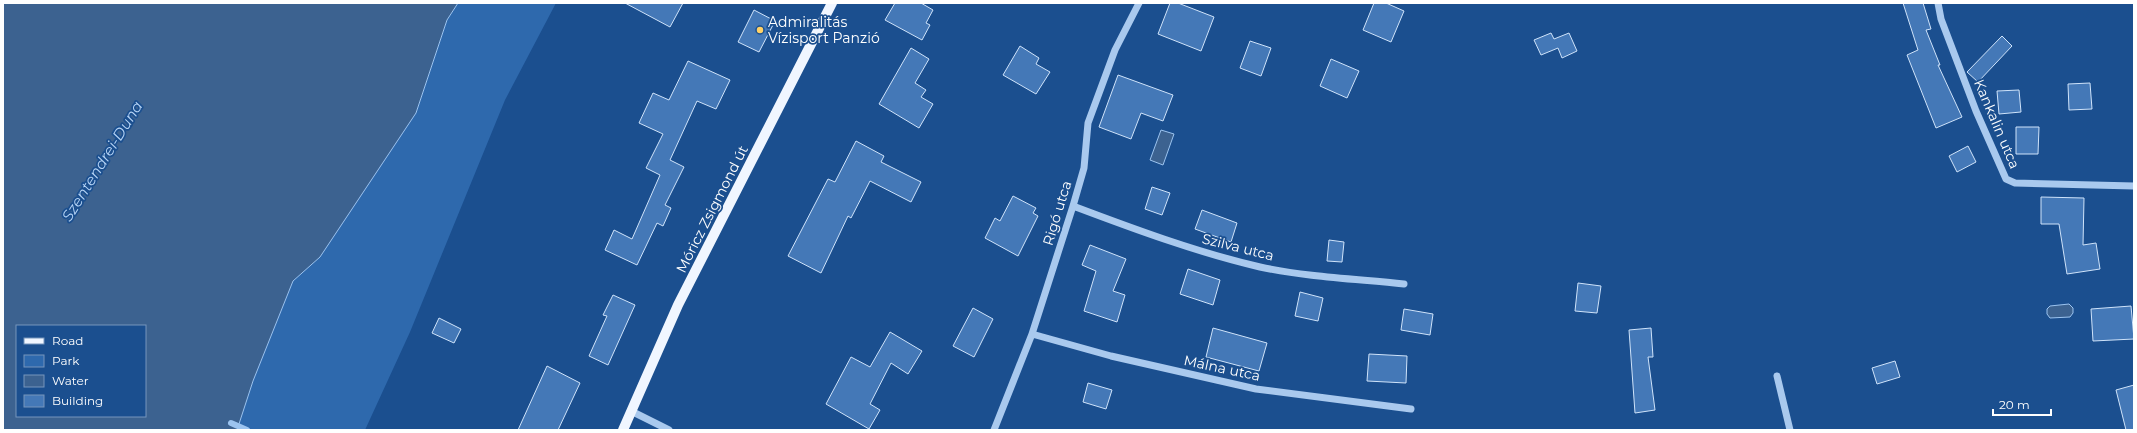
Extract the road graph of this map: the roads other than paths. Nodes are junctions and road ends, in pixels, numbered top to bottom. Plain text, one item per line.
1 (832, 3) edge
2 (1139, 3) edge
3 (1938, 3) edge
4 (2134, 186) edge
5 (1072, 206) junction
6 (1404, 284) dead end
7 (1032, 334) junction
8 (1777, 376) dead end
9 (1411, 410) dead end
10 (631, 411) junction
11 (622, 430) edge
12 (669, 430) edge
13 (994, 430) edge
14 (1790, 430) edge

1 - 10 main road, Móricz Zsigmond út
2 - 5 street, Rigó utca
3 - 4 street, Kankalin utca
5 - 6 street, Szilva utca
5 - 7 street, Rigó utca
7 - 9 street, Málna utca
7 - 13 street, Rigó utca
8 - 14 street
10 - 11 main road, Móricz Zsigmond út
10 - 12 street

